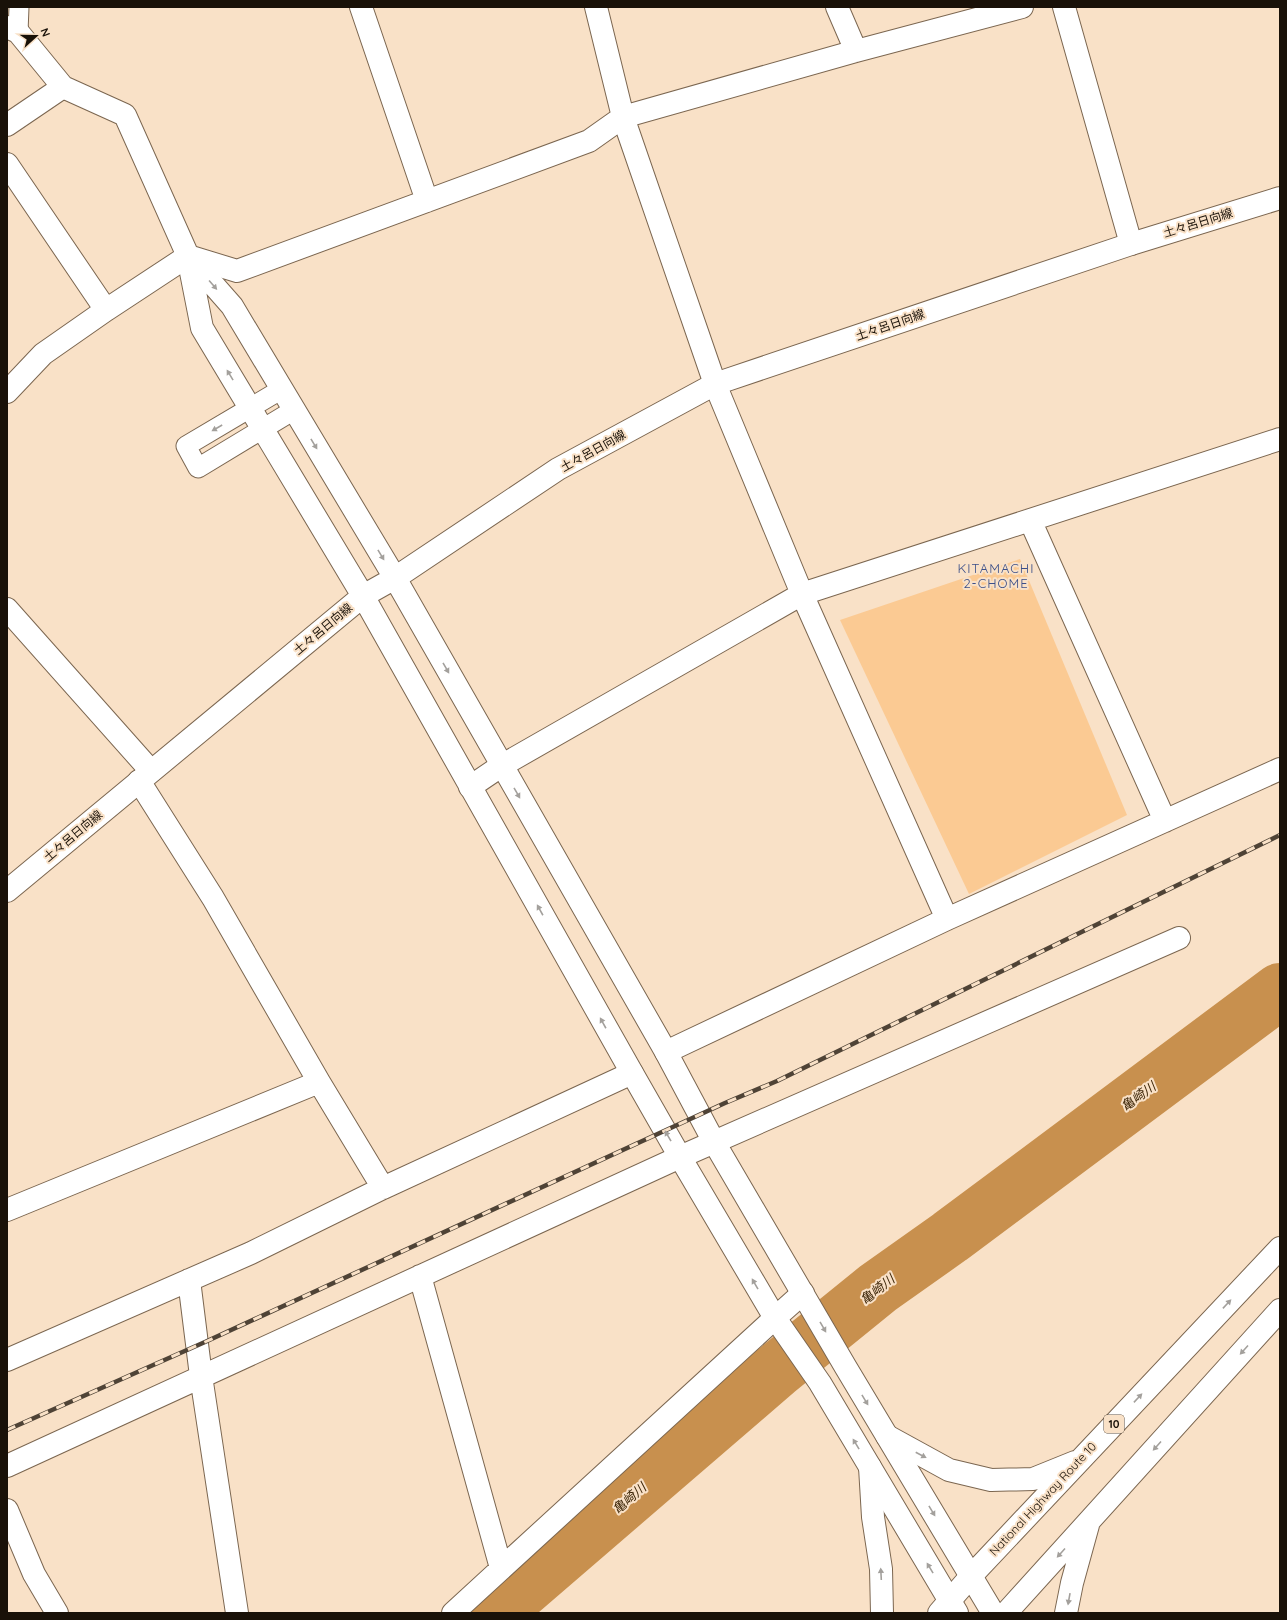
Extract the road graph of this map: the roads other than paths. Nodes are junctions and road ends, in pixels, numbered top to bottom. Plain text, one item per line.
1 (19, 7) edge
2 (361, 7) edge
3 (596, 7) edge
4 (837, 7) edge
5 (1022, 7) edge
6 (1064, 7) edge
7 (12, 30) edge
8 (856, 51) junction
9 (63, 87) junction
10 (623, 117) junction
11 (7, 125) edge
12 (7, 164) edge
13 (1280, 198) edge
14 (427, 201) junction
15 (1131, 244) junction
16 (188, 256) junction
17 (106, 310) junction
18 (715, 384) junction
19 (282, 389) junction
20 (7, 392) edge
21 (250, 408) junction
22 (294, 410) junction
23 (262, 429) junction
24 (1280, 439) edge
25 (1030, 520) junction
26 (395, 578) junction
27 (802, 594) junction
28 (363, 596) junction
29 (7, 609) edge
30 (501, 766) junction
31 (1280, 769) edge
32 (145, 776) junction
33 (470, 787) junction
34 (1165, 821) junction
35 (7, 891) edge
36 (947, 919) junction
37 (1179, 938) dead end
38 (666, 1052) junction
39 (632, 1073) junction
40 (319, 1082) junction
41 (714, 1142) junction
42 (680, 1157) junction
43 (383, 1188) junction
44 (7, 1210) edge
45 (1280, 1248) edge
46 (420, 1276) junction
47 (189, 1280) junction
48 (803, 1294) junction
49 (1280, 1310) edge
50 (775, 1318) junction
51 (7, 1360) edge
52 (201, 1376) junction
53 (887, 1436) junction
54 (1080, 1460) junction
55 (7, 1466) edge
56 (870, 1467) junction
57 (7, 1510) edge
58 (1090, 1520) junction
59 (501, 1568) junction
60 (971, 1576) junction
61 (949, 1609) edge
62 (57, 1613) edge
63 (237, 1613) edge
64 (453, 1613) edge
65 (882, 1613) edge
66 (993, 1613) edge
67 (1006, 1613) edge
68 (1066, 1613) edge

1 - 7 lane
2 - 14 main road
3 - 10 main road
4 - 8 main road
5 - 8 main road
6 - 15 main road
7 - 9 main road
8 - 10 main road
9 - 11 main road
9 - 16 main road
10 - 14 main road
10 - 18 main road
12 - 17 main road
13 - 15 main road, 土々呂日向線
14 - 16 main road
15 - 18 main road, 土々呂日向線
16 - 17 main road
16 -> 19 main road
21 -> 16 main road
17 - 20 main road
18 - 26 main road, 土々呂日向線
18 - 27 main road
19 - 21 lane
19 - 22 main road
21 - 23 main road
21 -> 23 lane
22 - 23 lane
22 -> 26 main road
23 - 28 main road
24 - 25 main road
25 - 27 main road
25 - 34 main road
26 - 28 main road, 土々呂日向線
26 -> 30 main road
27 - 30 main road
27 - 36 main road
28 - 32 main road, 土々呂日向線
28 - 33 main road
29 - 32 main road
30 - 33 main road
30 -> 38 main road
31 - 34 main road
32 - 35 main road, 土々呂日向線
32 - 40 main road
39 -> 33 main road
34 - 36 main road
36 - 38 main road
37 - 41 main road
38 - 41 main road
42 -> 39 main road
39 - 43 main road
40 - 43 main road
40 - 44 main road
41 - 42 main road
41 - 48 main road
42 - 46 main road
50 -> 42 main road
43 - 47 main road
54 -> 45 main road, National Highway Route 10 / 10
46 - 52 main road
46 - 59 main road
47 - 51 main road
47 - 52 main road
48 - 50 main road
48 -> 53 main road
49 -> 58 main road
56 -> 50 main road
50 - 59 main road
52 - 55 main road
52 - 63 main road
53 -> 54 main road
53 -> 60 main road
54 - 60 main road, National Highway Route 10 / 10
61 -> 56 main road
65 -> 56 main road
57 - 62 main road
58 -> 67 main road
58 -> 68 main road
59 - 64 main road
60 - 61 main road, National Highway Route 10 / 10
60 - 66 main road

